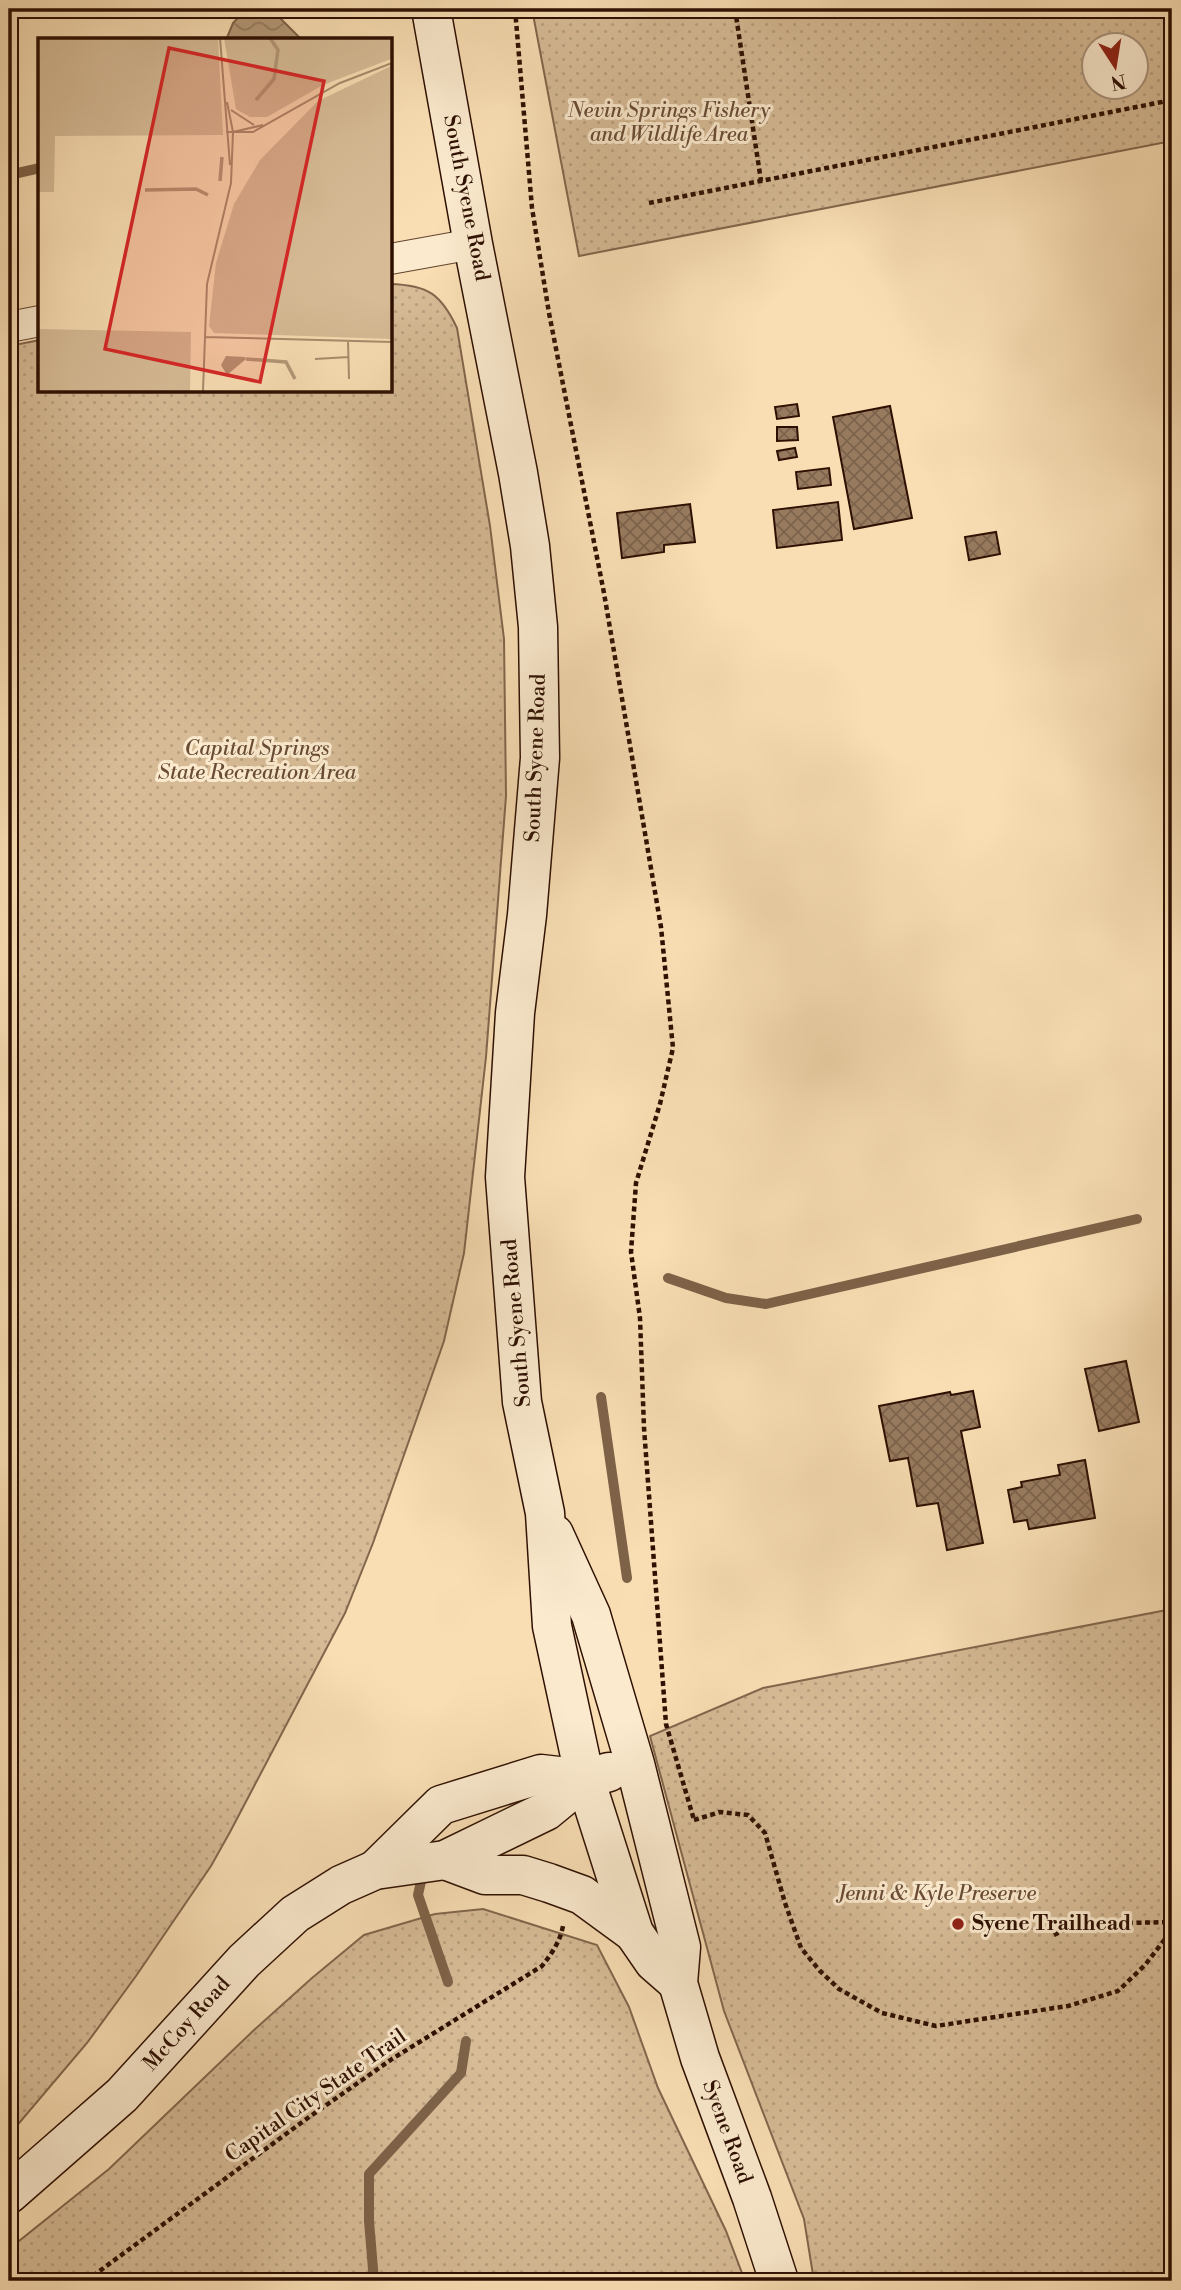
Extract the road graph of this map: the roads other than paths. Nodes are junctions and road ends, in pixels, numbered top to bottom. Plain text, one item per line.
1 (431, 9) edge
2 (473, 244) junction
3 (392, 259) edge
4 (38, 321) edge
5 (9, 327) edge
6 (545, 1513) junction
7 (635, 1764) junction
8 (585, 1779) junction
9 (445, 1860) junction
10 (376, 1870) junction
11 (634, 1933) junction
12 (678, 1983) junction
13 (9, 2194) edge
14 (779, 2281) edge

1 - 2 street, South Syene Road
2 - 3 street
2 - 6 street, South Syene Road
4 - 5 street
6 - 7 street, South Syene Road
6 - 8 street, South Syene Road
7 - 8 street, McCoy Road
7 - 12 street, Syene Road
8 - 9 street, McCoy Road
8 - 10 street, McCoy Road
8 - 11 street
9 - 10 street, McCoy Road
9 - 11 street
10 - 13 street, McCoy Road
11 - 12 street
12 - 14 street, Syene Road

